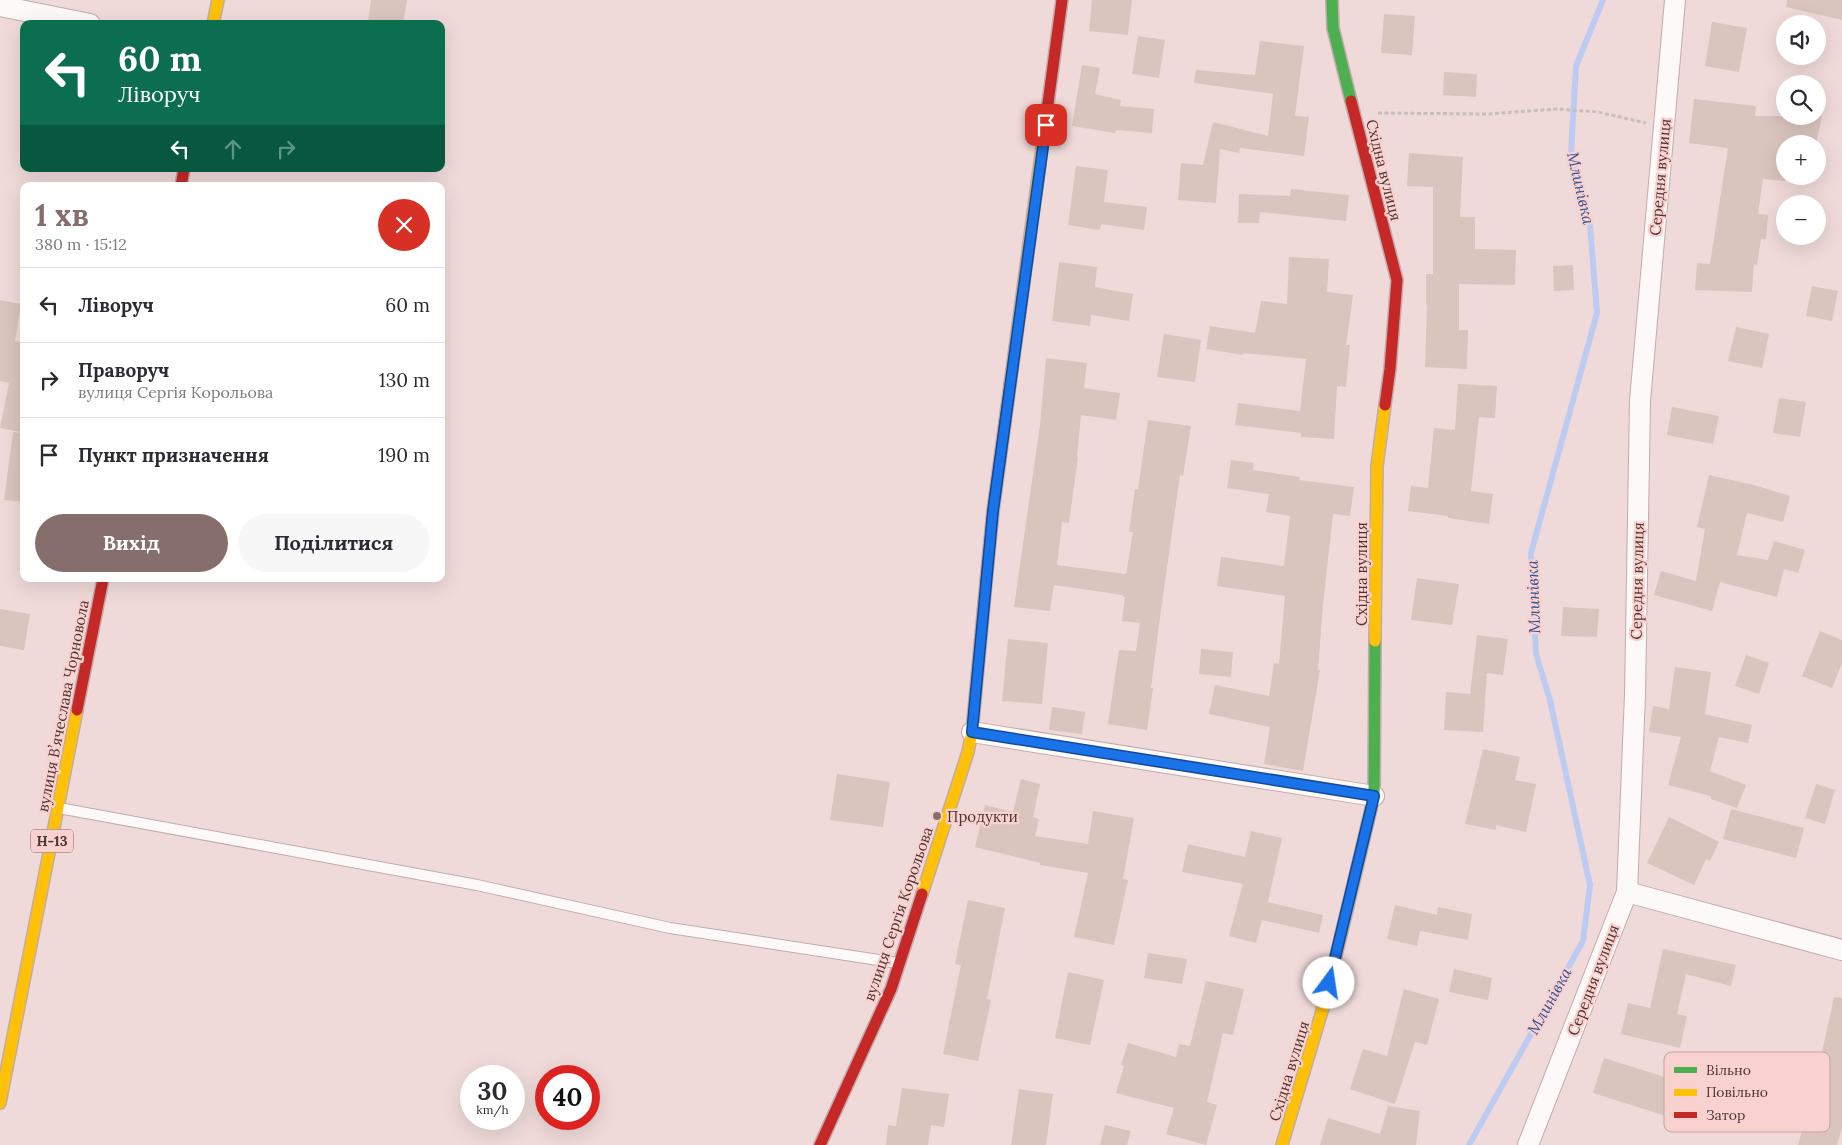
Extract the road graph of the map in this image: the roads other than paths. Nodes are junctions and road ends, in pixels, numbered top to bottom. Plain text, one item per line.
1 (218, 0) edge
2 (1062, 0) edge
3 (1332, 0) edge
4 (1675, 0) edge
5 (0, 6) edge
6 (70, 20) edge
7 (214, 20) edge
8 (102, 582) edge
9 (972, 732) junction
10 (1374, 796) junction
11 (58, 808) junction
12 (1627, 892) junction
13 (1842, 950) edge
14 (899, 963) junction
15 (0, 1103) edge
16 (820, 1145) edge
17 (1282, 1145) edge
18 (1528, 1145) edge

1 - 7 street
2 - 9 street, вулиця Сергія Корольова
3 - 10 street, Східна вулиця
4 - 12 street, Середня вулиця
5 - 6 street
8 - 11 street, вулиця Вʼячеслава Чорновола / Н-13
9 - 10 street
9 - 14 street, вулиця Сергія Корольова
10 - 17 street, Східна вулиця
11 - 14 lane
11 - 15 street, вулиця Вʼячеслава Чорновола / Н-13
12 - 13 street
12 - 18 street, Середня вулиця
14 - 16 street, вулиця Сергія Корольова

